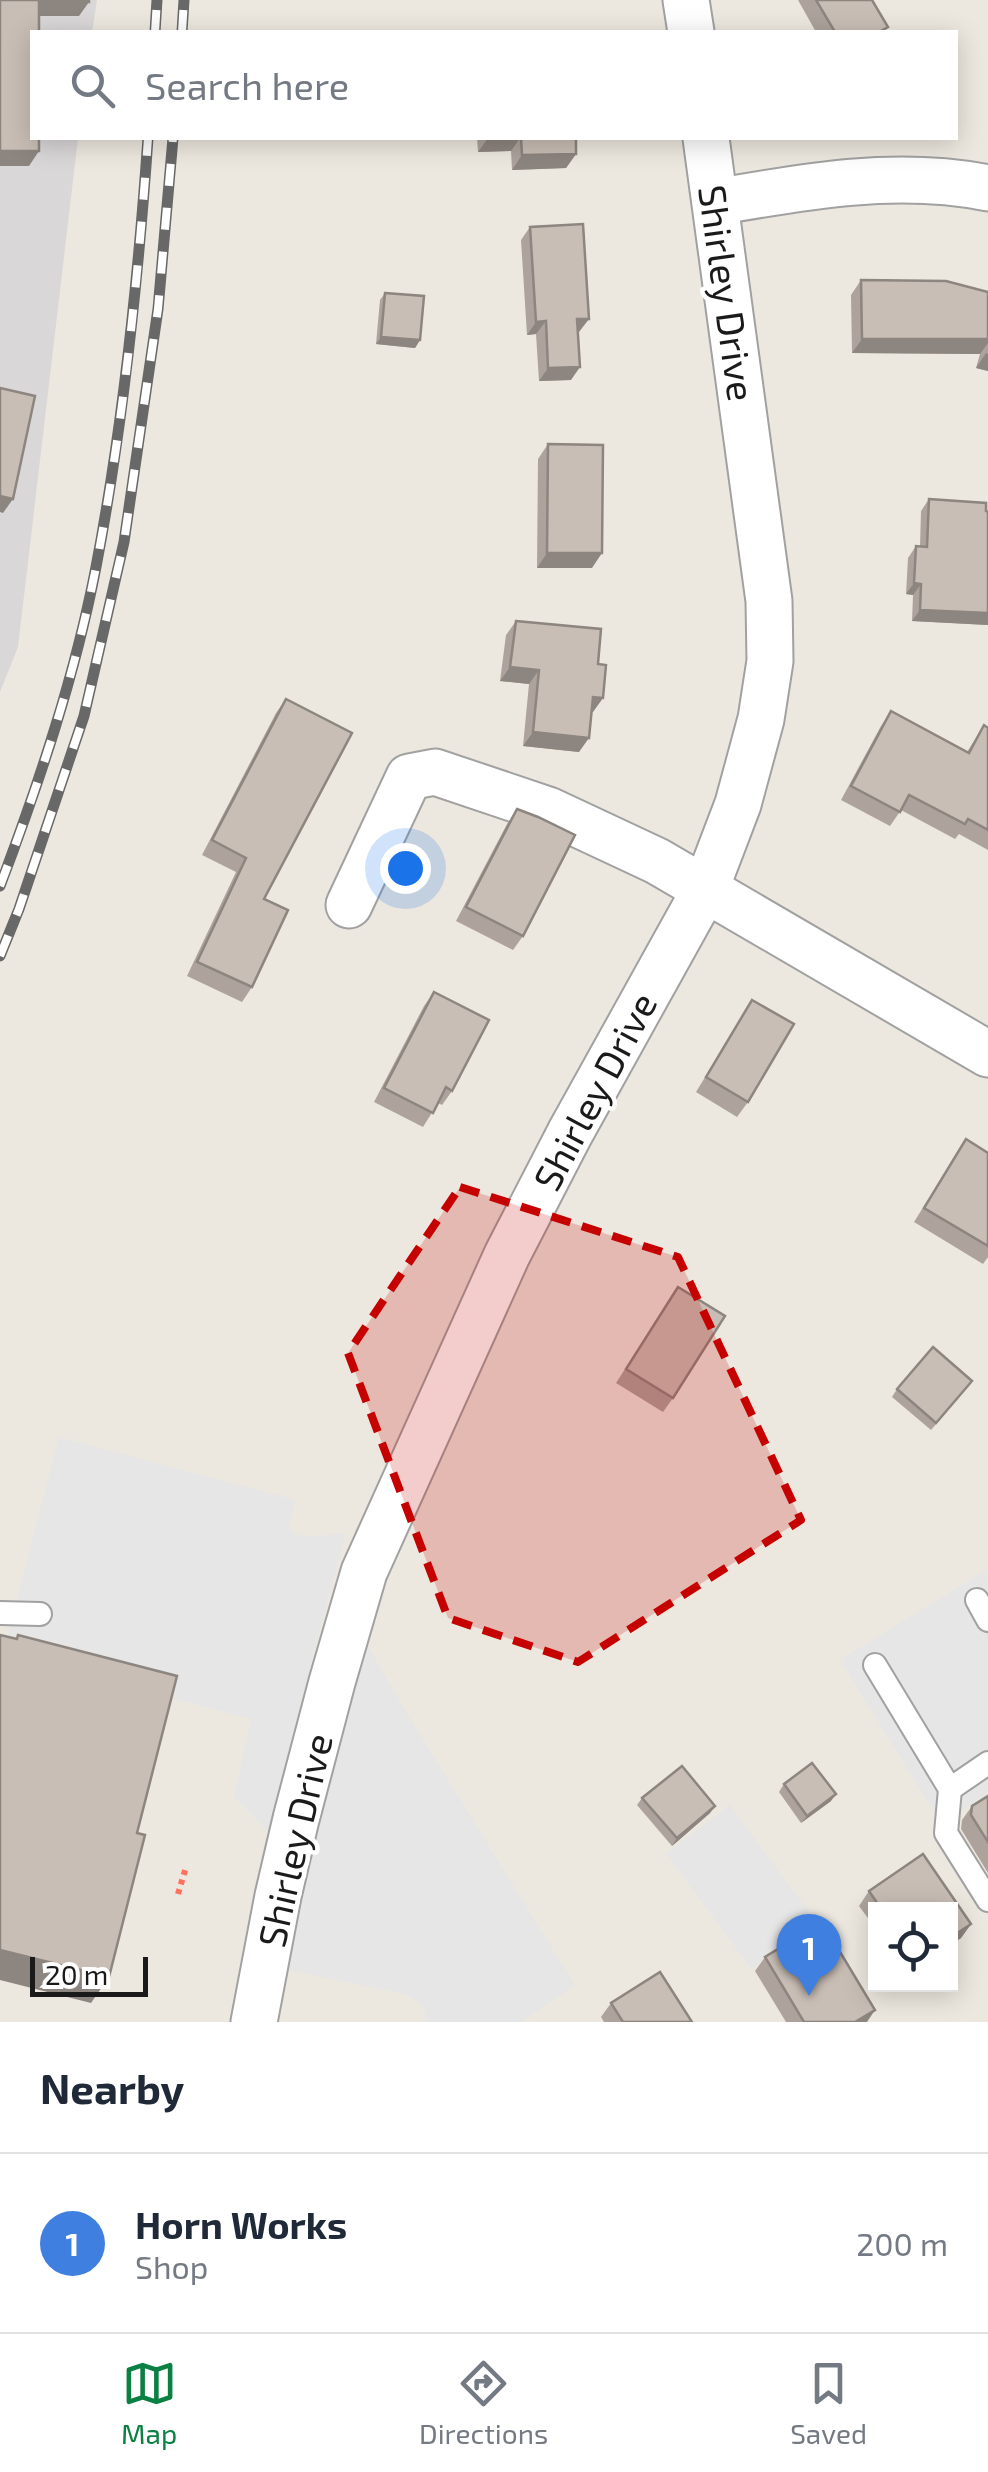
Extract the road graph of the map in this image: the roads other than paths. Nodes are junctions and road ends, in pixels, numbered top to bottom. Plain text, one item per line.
1 (686, 0) edge
2 (690, 30) edge
3 (706, 140) edge
4 (988, 188) edge
5 (716, 202) junction
6 (706, 888) junction
7 (349, 905) dead end
8 (988, 1054) edge
9 (0, 1613) edge
10 (40, 1614) dead end
11 (875, 1665) dead end
12 (988, 1764) edge
13 (950, 1789) junction
14 (988, 1900) edge
15 (254, 2022) edge

1 - 2 street
3 - 5 street, Shirley Drive
4 - 5 street
5 - 6 street, Shirley Drive
6 - 7 street
6 - 8 street
6 - 15 street, Shirley Drive
9 - 10 lane
11 - 13 lane
12 - 13 lane
13 - 14 lane

